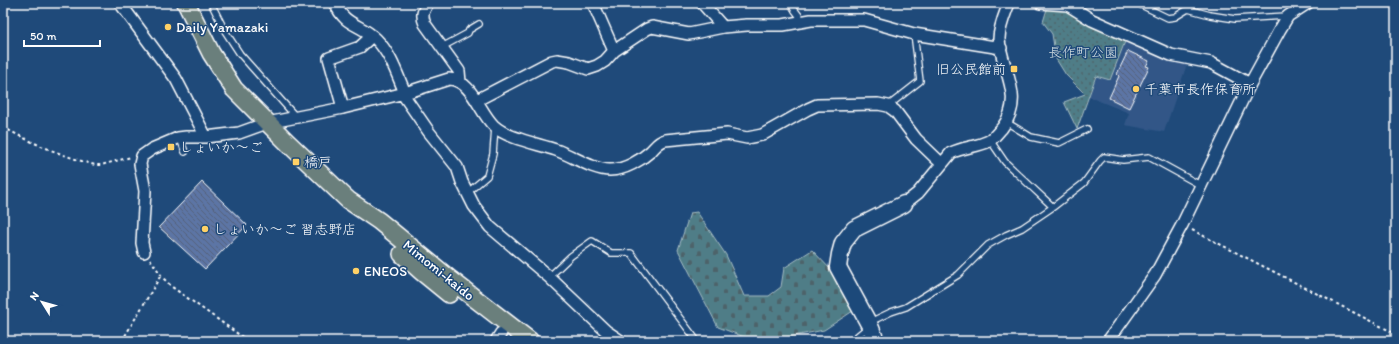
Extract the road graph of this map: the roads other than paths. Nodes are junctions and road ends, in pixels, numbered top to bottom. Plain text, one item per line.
1 (120, 3) edge
2 (186, 3) edge
3 (210, 3) edge
4 (335, 3) edge
5 (428, 3) edge
6 (593, 3) edge
7 (702, 3) edge
8 (791, 3) edge
9 (1008, 3) edge
10 (1040, 3) edge
11 (1137, 3) edge
12 (1308, 3) edge
13 (1288, 16) junction
14 (803, 21) junction
15 (479, 24) dead end
16 (723, 27) junction
17 (914, 34) junction
18 (372, 36) junction
19 (442, 47) junction
20 (1001, 48) junction
21 (614, 51) junction
22 (460, 82) junction
23 (1250, 84) junction
24 (403, 93) junction
25 (477, 100) junction
26 (888, 106) junction
27 (344, 108) junction
28 (296, 117) junction
29 (267, 122) junction
30 (1006, 122) junction
31 (495, 127) junction
32 (1087, 129) dead end
33 (206, 137) junction
34 (180, 138) junction
35 (990, 140) junction
36 (185, 152) dead end
37 (942, 164) junction
38 (1200, 185) junction
39 (467, 193) junction
40 (348, 200) junction
41 (904, 204) joint
42 (1053, 207) junction
43 (144, 252) road end
44 (549, 277) junction
45 (869, 324) junction
46 (503, 338) edge
47 (530, 341) edge
48 (620, 341) edge
49 (697, 341) edge
50 (851, 341) edge
51 (876, 341) edge
52 (1108, 341) edge

1 - 33 street
2 - 29 main road, Mimomi-kaido
3 - 28 lane
4 - 18 street
5 - 19 street
6 - 21 street
7 - 16 street
8 - 14 lane
9 - 20 street
10 - 23 street
11 - 13 lane
12 - 13 street
13 - 23 street
14 - 16 street
14 - 17 street
15 - 19 lane
16 - 21 street
17 - 20 street
17 - 26 lane
18 - 24 street
18 - 27 street
19 - 22 street
20 - 30 street
21 - 25 street
22 - 24 street
22 - 25 street
23 - 38 street
24 - 27 street
24 - 39 street
25 - 31 street
26 - 31 street
26 - 37 street
27 - 28 street
28 - 29 street
29 - 33 street
29 - 40 main road, Mimomi-kaido
30 - 32 lane
30 - 35 street
31 - 39 lane
33 - 34 street
34 - 36 lane
34 - 43 street
35 - 37 street
35 - 42 lane
37 - 41 street
38 - 42 lane
38 - 52 street
39 - 44 street
40 - 46 main road, Mimomi-kaido
40 - 47 main road, Mimomi-kaido
41 - 45 street
42 - 45 lane
44 - 48 street
44 - 49 lane
45 - 50 lane
45 - 51 street

